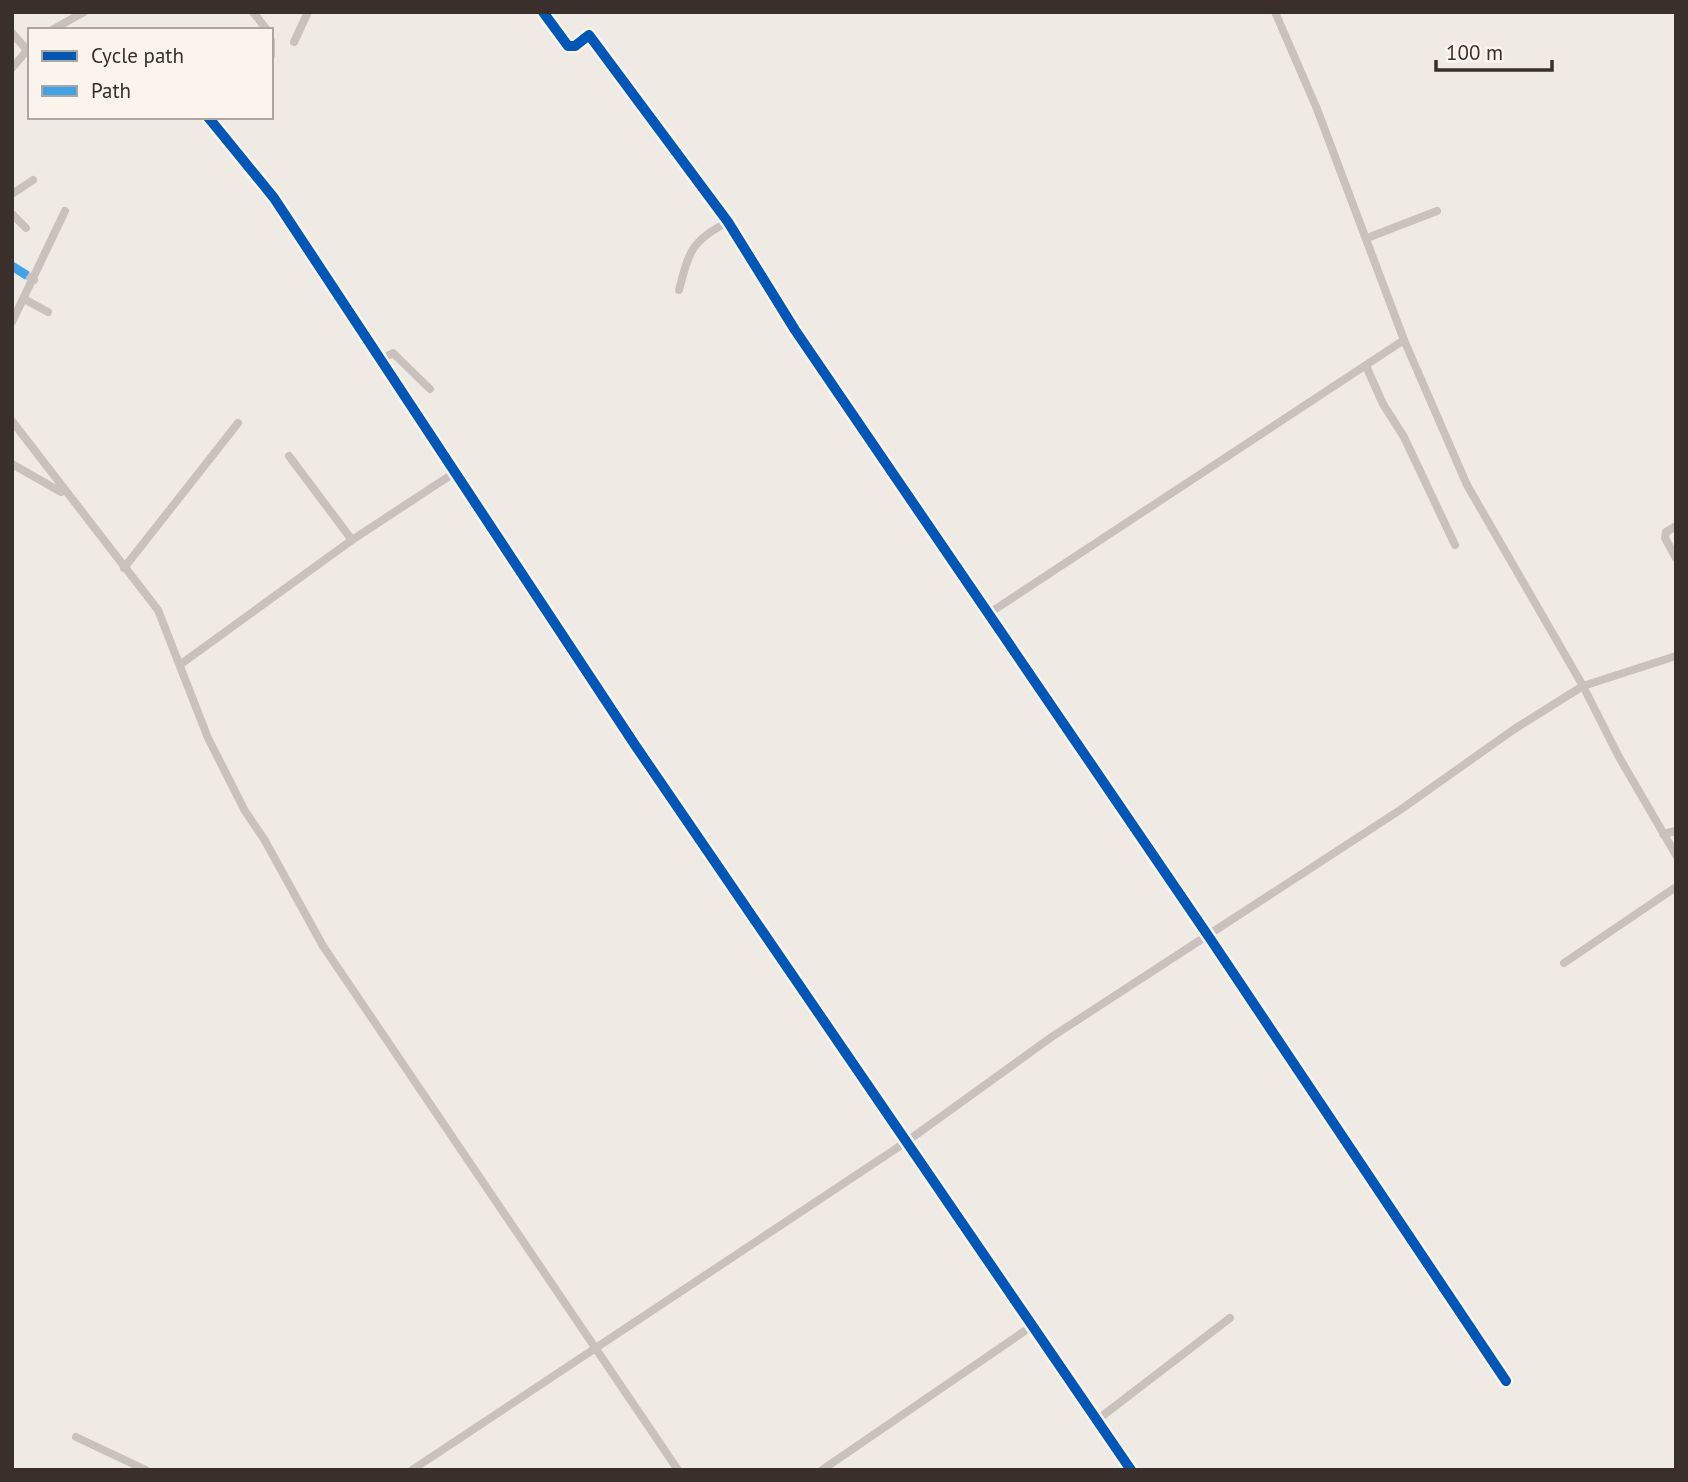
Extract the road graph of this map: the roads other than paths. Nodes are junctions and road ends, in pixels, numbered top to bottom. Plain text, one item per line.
1 (84, 12) edge
2 (253, 12) edge
3 (308, 12) edge
4 (543, 12) edge
5 (1275, 12) edge
6 (56, 28) edge
7 (265, 28) edge
8 (12, 33) edge
9 (294, 42) dead end
10 (28, 49) edge
11 (12, 68) edge
12 (210, 119) edge
13 (33, 180) dead end
14 (12, 194) edge
15 (65, 211) dead end
16 (1437, 211) dead end
17 (12, 214) edge
18 (728, 222) junction
19 (26, 228) dead end
20 (1367, 238) junction
21 (12, 266) edge
22 (34, 280) junction
23 (679, 290) dead end
24 (24, 299) junction
25 (48, 312) dead end
26 (12, 322) edge
27 (1404, 340) junction
28 (380, 360) junction
29 (1366, 366) junction
30 (430, 389) dead end
31 (12, 421) edge
32 (238, 423) dead end
33 (289, 456) dead end
34 (12, 464) edge
35 (454, 473) junction
36 (67, 495) junction
37 (1676, 526) edge
38 (352, 540) junction
39 (1455, 545) dead end
40 (1676, 558) edge
41 (124, 568) junction
42 (988, 614) junction
43 (1676, 656) edge
44 (181, 664) junction
45 (1583, 686) junction
46 (1676, 831) edge
47 (1662, 834) junction
48 (1676, 855) edge
49 (1676, 887) edge
50 (1209, 937) junction
51 (1564, 963) dead end
52 (906, 1142) junction
53 (1230, 1318) dead end
54 (1032, 1326) junction
55 (597, 1348) junction
56 (1506, 1381) dead end
57 (1097, 1420) junction
58 (76, 1437) dead end
59 (146, 1470) edge
60 (412, 1470) edge
61 (678, 1470) edge
62 (822, 1470) edge
63 (1131, 1470) edge

1 - 6 street
2 - 7 street
3 - 9 street
4 - 18 street
5 - 20 street
8 - 10 street
10 - 11 street
12 - 28 street
13 - 14 street
15 - 22 street
16 - 20 street
17 - 19 street
18 - 23 street
18 - 42 street
20 - 27 street
21 - 22 street
22 - 24 street
24 - 25 street
24 - 26 street
27 - 29 street
27 - 45 street
28 - 30 street
28 - 35 street
29 - 39 street
29 - 42 street
31 - 36 street
32 - 41 street
33 - 38 street
34 - 36 street
35 - 38 street
35 - 52 street
36 - 41 street
37 - 40 street
38 - 44 street
41 - 44 street
42 - 50 street
43 - 45 street
44 - 55 street
45 - 47 street
45 - 50 street
46 - 47 street
47 - 48 street
49 - 51 street
50 - 52 street
50 - 56 street
52 - 54 street
52 - 55 street
53 - 57 street
54 - 57 street
54 - 62 street
55 - 60 street
55 - 61 street
57 - 63 street
58 - 59 street

